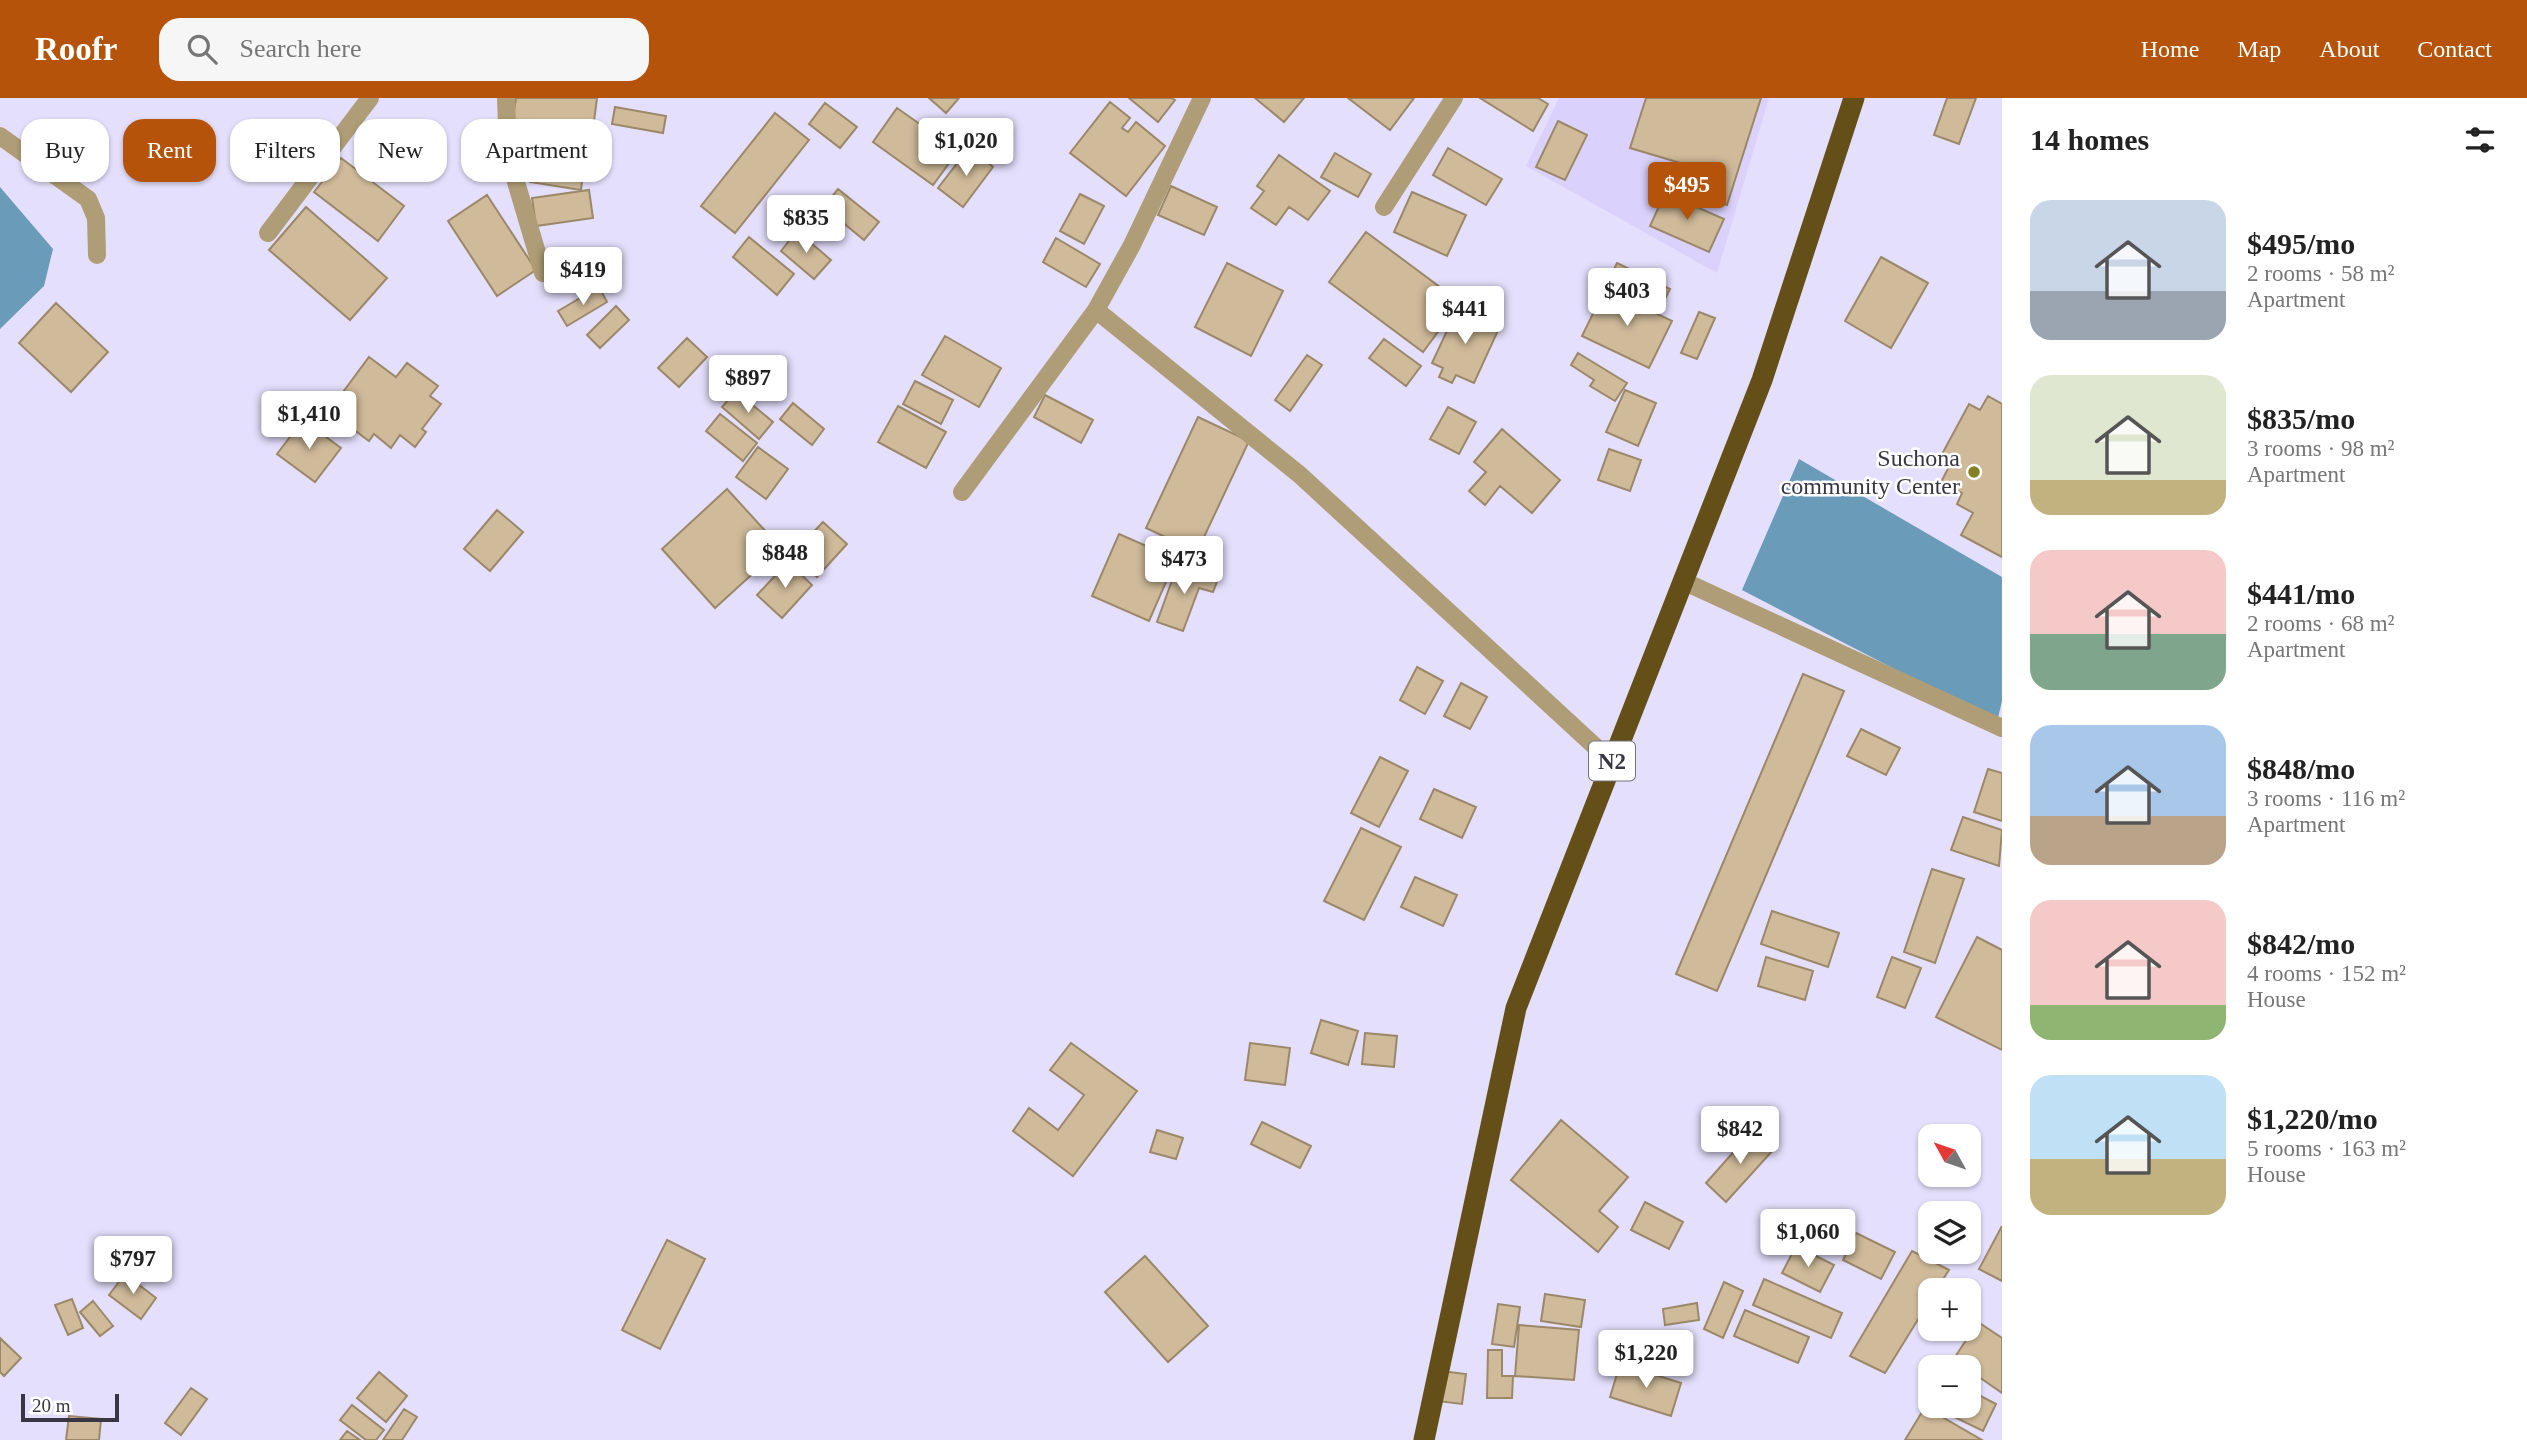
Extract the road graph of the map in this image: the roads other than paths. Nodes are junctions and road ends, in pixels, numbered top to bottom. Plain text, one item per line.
1 (370, 98) edge
2 (506, 98) edge
3 (1202, 98) edge
4 (1454, 98) edge
5 (1854, 98) edge
6 (0, 136) edge
7 (1384, 207) dead end
8 (268, 233) dead end
9 (97, 255) dead end
10 (543, 273) dead end
11 (1096, 310) junction
12 (962, 492) dead end
13 (1684, 580) junction
14 (2002, 728) edge
15 (1612, 762) junction
16 (1424, 1440) edge

1 - 8 street
2 - 10 street
3 - 11 street
4 - 7 street
5 - 13 highway, N2
6 - 9 street
11 - 12 street
11 - 15 street
13 - 14 street
13 - 15 highway, N2
15 - 16 highway, N2

